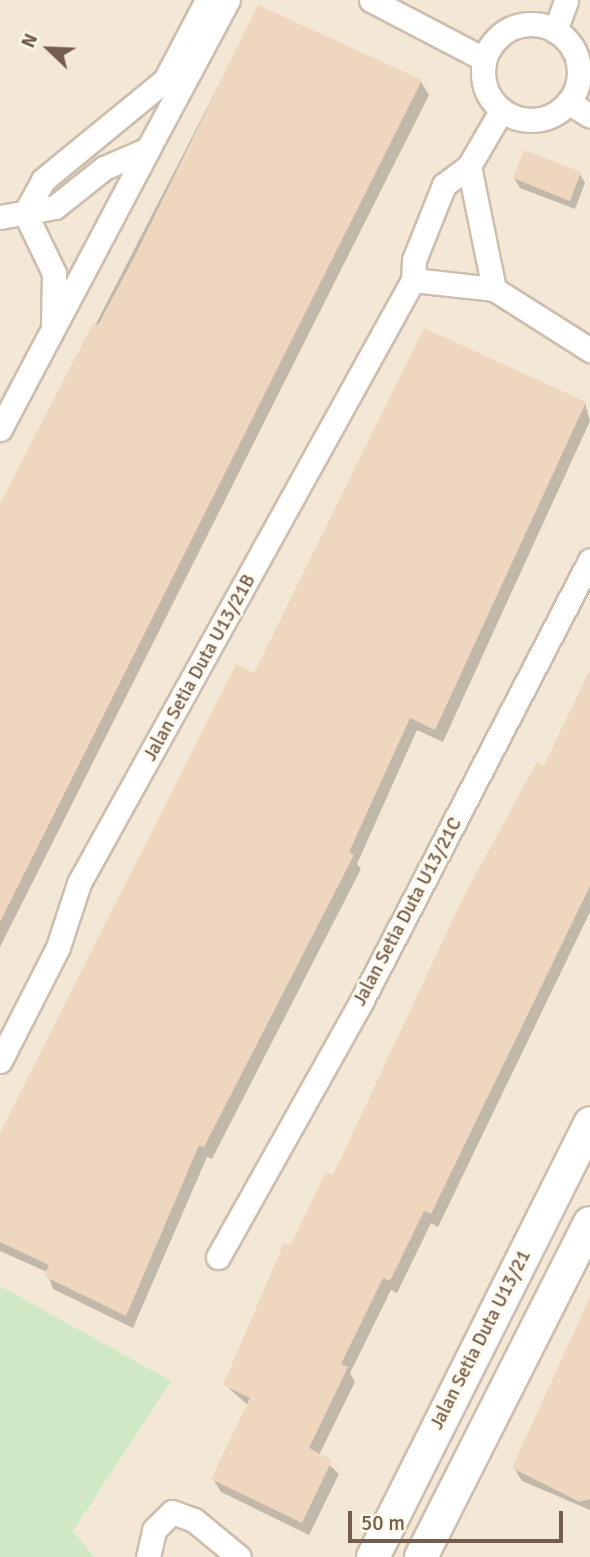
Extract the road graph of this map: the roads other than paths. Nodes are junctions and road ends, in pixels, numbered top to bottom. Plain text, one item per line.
1 (207, 0) edge
2 (228, 0) edge
3 (371, 0) edge
4 (566, 0) edge
5 (555, 31) junction
6 (484, 59) junction
7 (584, 64) edge
8 (568, 102) junction
9 (501, 111) junction
10 (590, 116) edge
11 (148, 149) junction
12 (469, 166) junction
13 (25, 213) junction
14 (0, 217) edge
15 (413, 280) junction
16 (494, 289) junction
17 (53, 326) junction
18 (590, 350) edge
19 (0, 429) edge
20 (590, 561) edge
21 (0, 1061) edge
22 (590, 1123) edge
23 (590, 1223) edge
24 (218, 1257) dead end
25 (148, 1557) edge
26 (239, 1557) edge
27 (373, 1557) edge
28 (421, 1557) edge

1 - 13 street
2 - 11 street
3 - 6 street
4 - 5 street
5 - 6 street
5 - 7 street
6 - 9 street
7 - 8 street
8 - 9 street
8 - 10 street
9 - 12 street, Jalan Setia Duta U13/21B
11 - 13 street
11 - 17 street
12 - 15 street, Jalan Setia Duta U13/21B
12 - 16 street
13 - 14 street
13 - 17 street
15 - 16 street
15 - 21 street, Jalan Setia Duta U13/21B
16 - 18 street
17 - 19 street
20 - 24 street, Jalan Setia Duta U13/21C
22 - 27 main road, Jalan Setia Duta U13/21
23 - 28 main road
25 - 26 street

